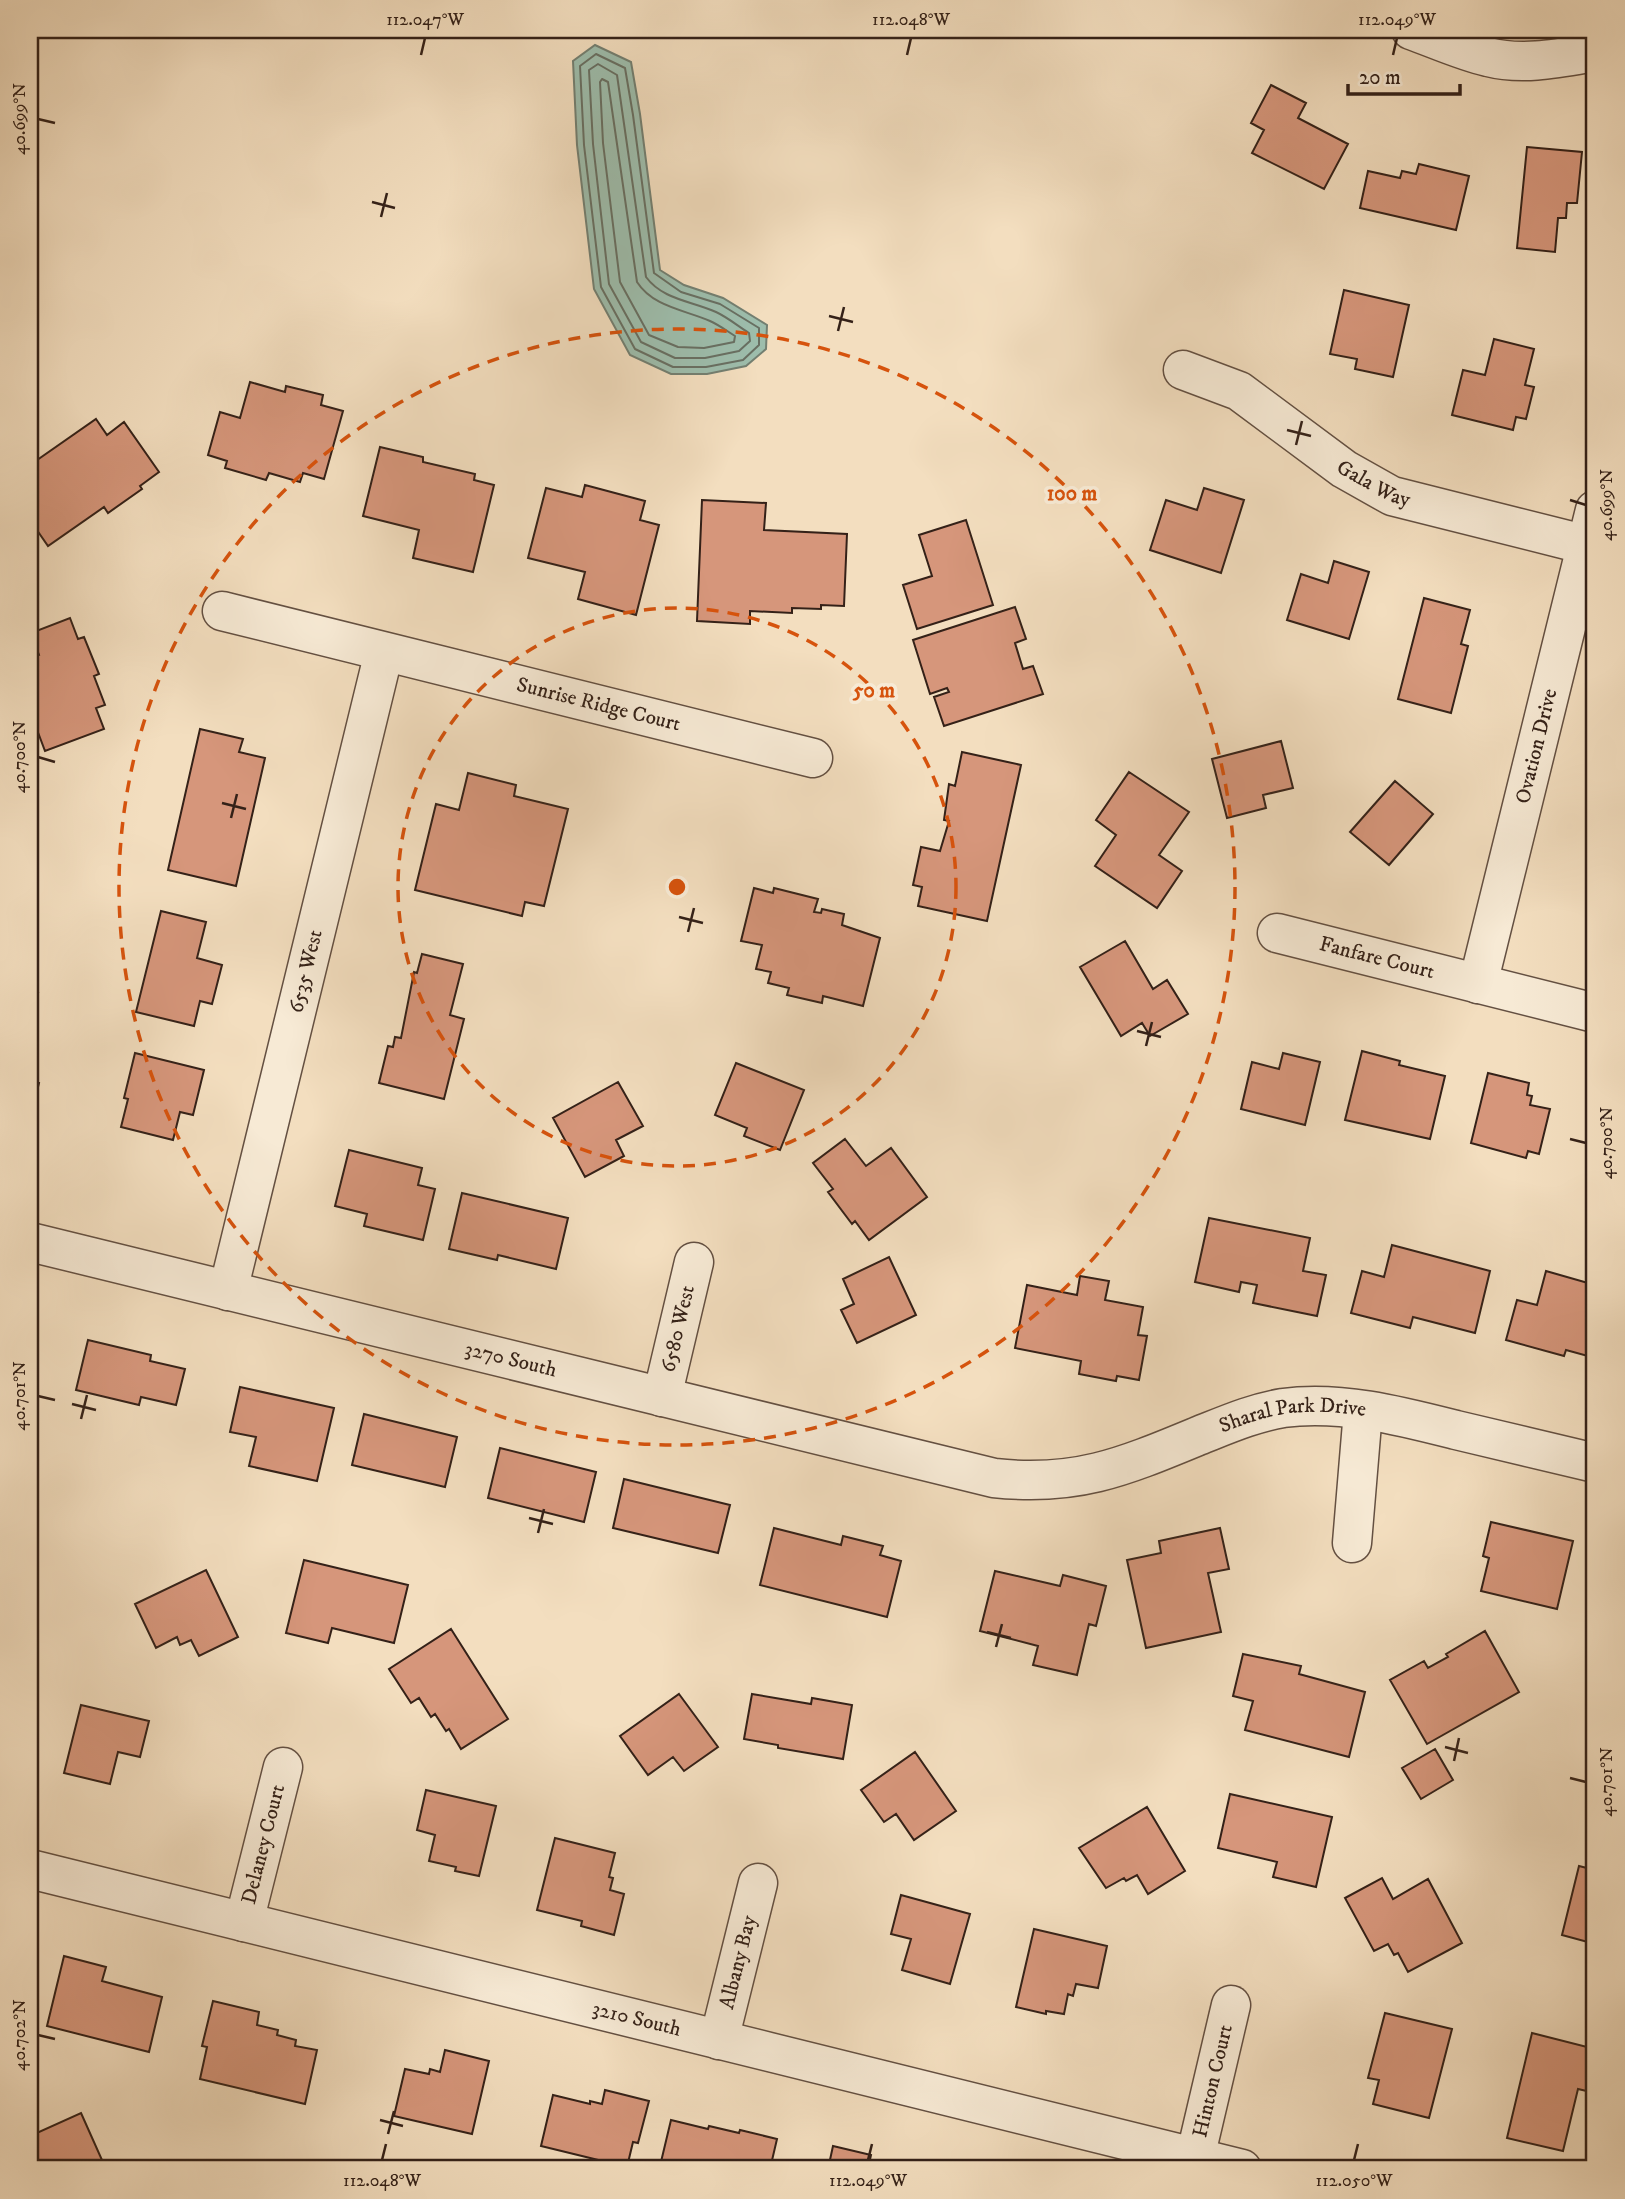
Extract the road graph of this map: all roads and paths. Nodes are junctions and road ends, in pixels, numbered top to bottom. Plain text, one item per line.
1 (1411, 30) edge
2 (1595, 52) edge
3 (1183, 370) dead end
4 (1591, 528) edge
5 (222, 611) dead end
6 (384, 652) junction
7 (813, 758) dead end
8 (1278, 933) dead end
9 (1478, 984) junction
10 (1595, 1013) edge
11 (30, 1242) edge
12 (694, 1262) dead end
13 (228, 1291) junction
14 (662, 1397) junction
15 (1363, 1411) junction
16 (1595, 1463) edge
17 (993, 1478) joint
18 (1352, 1543) dead end
19 (283, 1767) dead end
20 (30, 1869) edge
21 (758, 1883) dead end
22 (244, 1922) junction
23 (1231, 2005) dead end
24 (719, 2040) junction
25 (1195, 2158) junction
26 (1242, 2169) edge

1 - 2 street
3 - 4 street, Gala Way
4 - 9 street, Ovation Drive
5 - 6 street, Sunrise Ridge Court
6 - 7 street, Sunrise Ridge Court
6 - 13 street, 6535 West
8 - 9 street, Fanfare Court
9 - 10 street, Fanfare Court
11 - 13 street, 3270 South
12 - 14 street, 6580 West
13 - 14 street, 3270 South
14 - 17 street, 3270 South
15 - 16 street, Sharal Park Drive
15 - 17 street, Sharal Park Drive
15 - 18 street
19 - 22 street, Delaney Court
20 - 22 street, 3210 South
21 - 24 street, Albany Bay
22 - 24 street, 3210 South
23 - 25 street, Hinton Court
24 - 25 street, 3210 South
25 - 26 street, 3210 South

